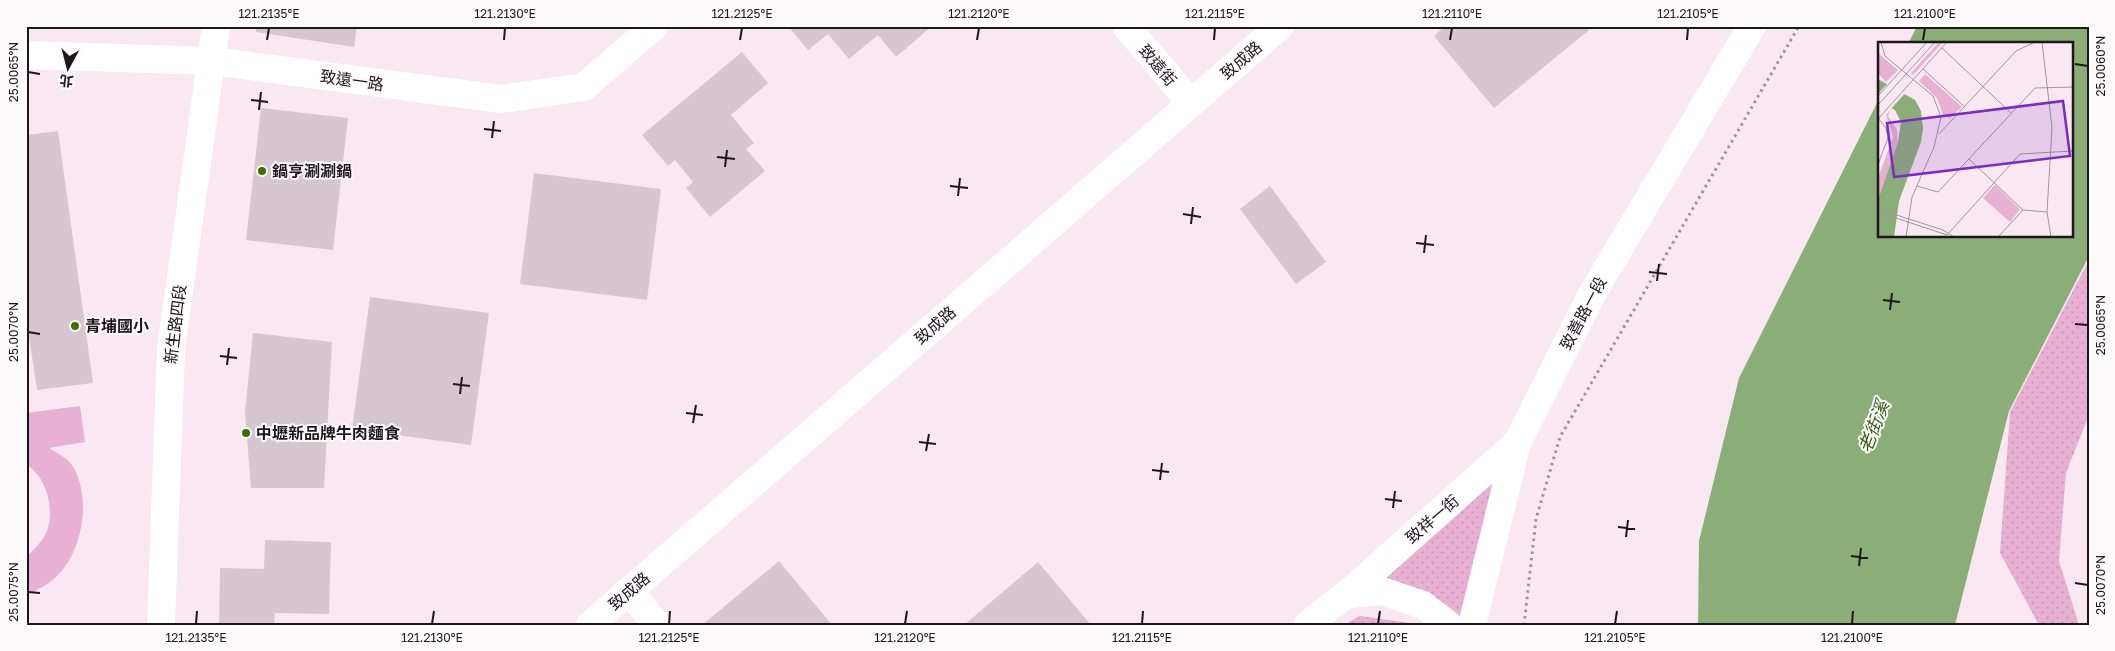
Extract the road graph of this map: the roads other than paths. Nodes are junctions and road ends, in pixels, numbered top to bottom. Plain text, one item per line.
1 (216, 26) edge
2 (654, 26) edge
3 (1126, 26) edge
4 (1280, 26) edge
5 (1752, 26) edge
6 (26, 55) edge
7 (212, 61) junction
8 (1191, 103) junction
9 (1518, 443) junction
10 (629, 591) junction
11 (1347, 594) junction
12 (161, 625) edge
13 (590, 625) edge
14 (656, 625) edge
15 (1307, 625) edge
16 (1450, 625) edge
17 (1472, 625) edge

1 - 7 street, 新生路四段
2 - 7 street, 致遠一路
3 - 8 street, 致遠街
4 - 8 street, 致成路
5 - 9 street, 致善路一段
6 - 7 street, 致遠一路
7 - 12 street, 新生路四段
8 - 10 street, 致成路
9 - 11 street, 致祥一街
9 - 17 street, 致善路一段
10 - 13 street, 致成路
10 - 14 street
11 - 15 street, 致祥一街
11 - 16 street

